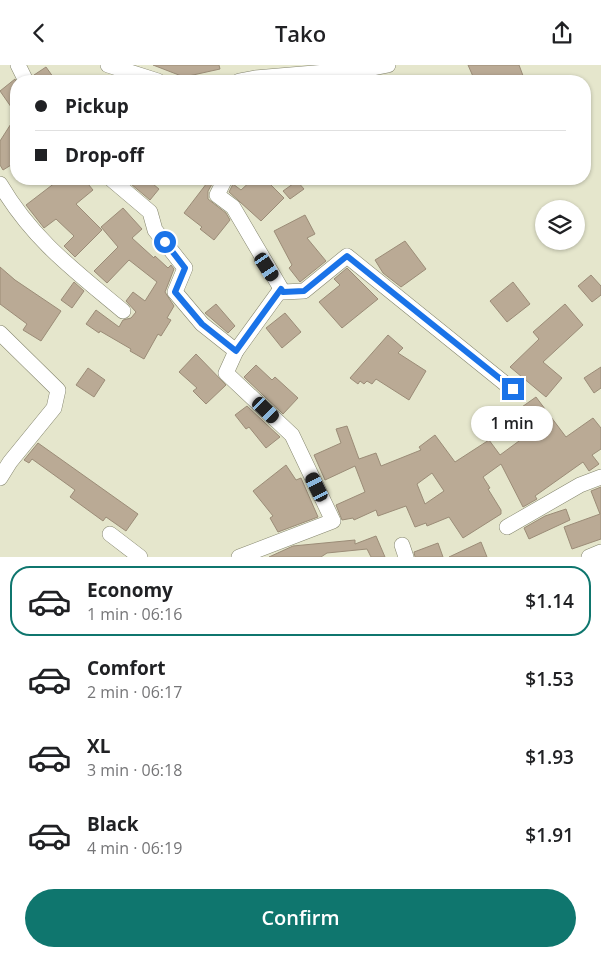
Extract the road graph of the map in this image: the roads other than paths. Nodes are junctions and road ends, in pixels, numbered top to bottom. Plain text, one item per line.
1 (108, 65) edge
2 (388, 65) edge
3 (139, 75) edge
4 (286, 75) edge
5 (0, 184) edge
6 (118, 185) edge
7 (222, 185) edge
8 (281, 289) junction
9 (122, 311) dead end
10 (0, 333) edge
11 (236, 351) junction
12 (513, 389) dead end
13 (601, 477) edge
14 (0, 478) edge
15 (506, 527) dead end
16 (110, 534) dead end
17 (601, 552) edge
18 (140, 557) edge
19 (239, 557) edge
20 (589, 557) edge

1 - 3 street
2 - 4 street
5 - 9 street
6 - 11 street
7 - 8 street
8 - 11 street
8 - 12 street
10 - 14 street
11 - 19 street
13 - 15 street
16 - 18 street
17 - 20 street

